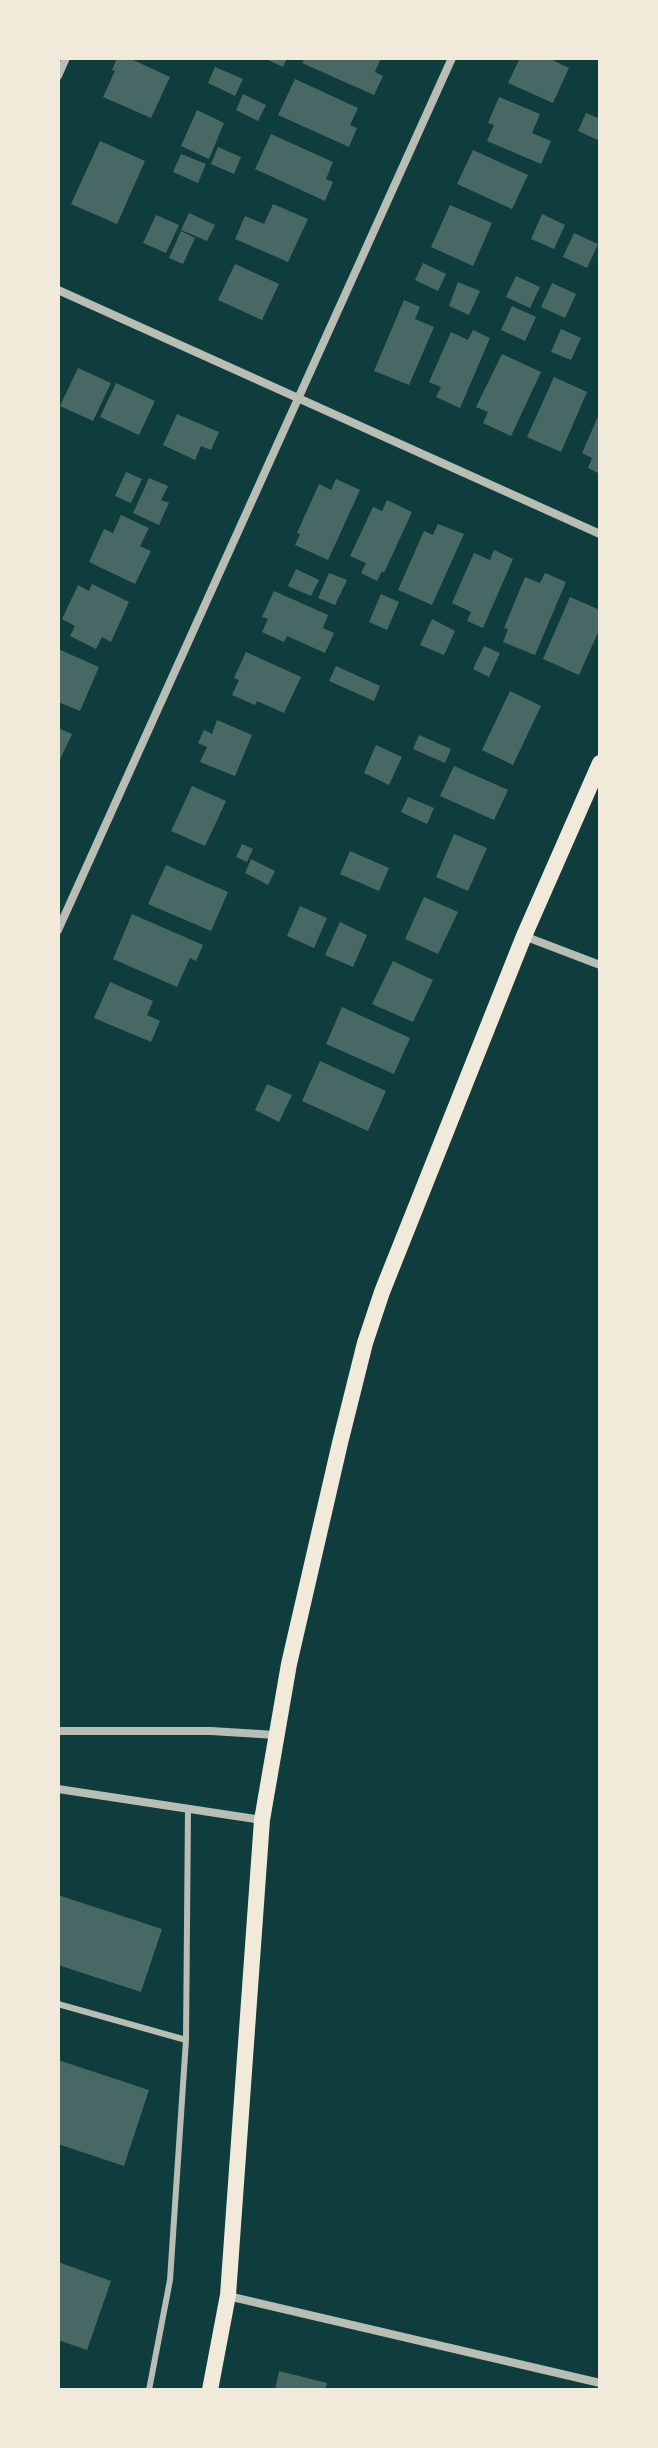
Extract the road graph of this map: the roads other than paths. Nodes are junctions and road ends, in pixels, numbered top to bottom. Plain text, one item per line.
1 (66, 58) edge
2 (452, 58) edge
3 (58, 76) edge
4 (58, 290) edge
5 (298, 399) junction
6 (600, 534) edge
7 (600, 763) edge
8 (58, 930) edge
9 (524, 936) junction
10 (600, 965) edge
11 (58, 1731) edge
12 (277, 1735) junction
13 (58, 1789) edge
14 (188, 1809) junction
15 (262, 1820) junction
16 (58, 2004) edge
17 (186, 2040) junction
18 (228, 2295) junction
19 (600, 2383) edge
20 (149, 2390) edge
21 (210, 2390) edge

1 - 3 street
2 - 5 street
4 - 5 street
5 - 6 street
5 - 8 street
7 - 9 main road
9 - 10 street
9 - 12 main road
11 - 12 street
12 - 15 main road
13 - 14 street
14 - 15 street
14 - 17 lane
15 - 18 main road
16 - 17 lane
17 - 20 lane
18 - 19 street
18 - 21 main road

